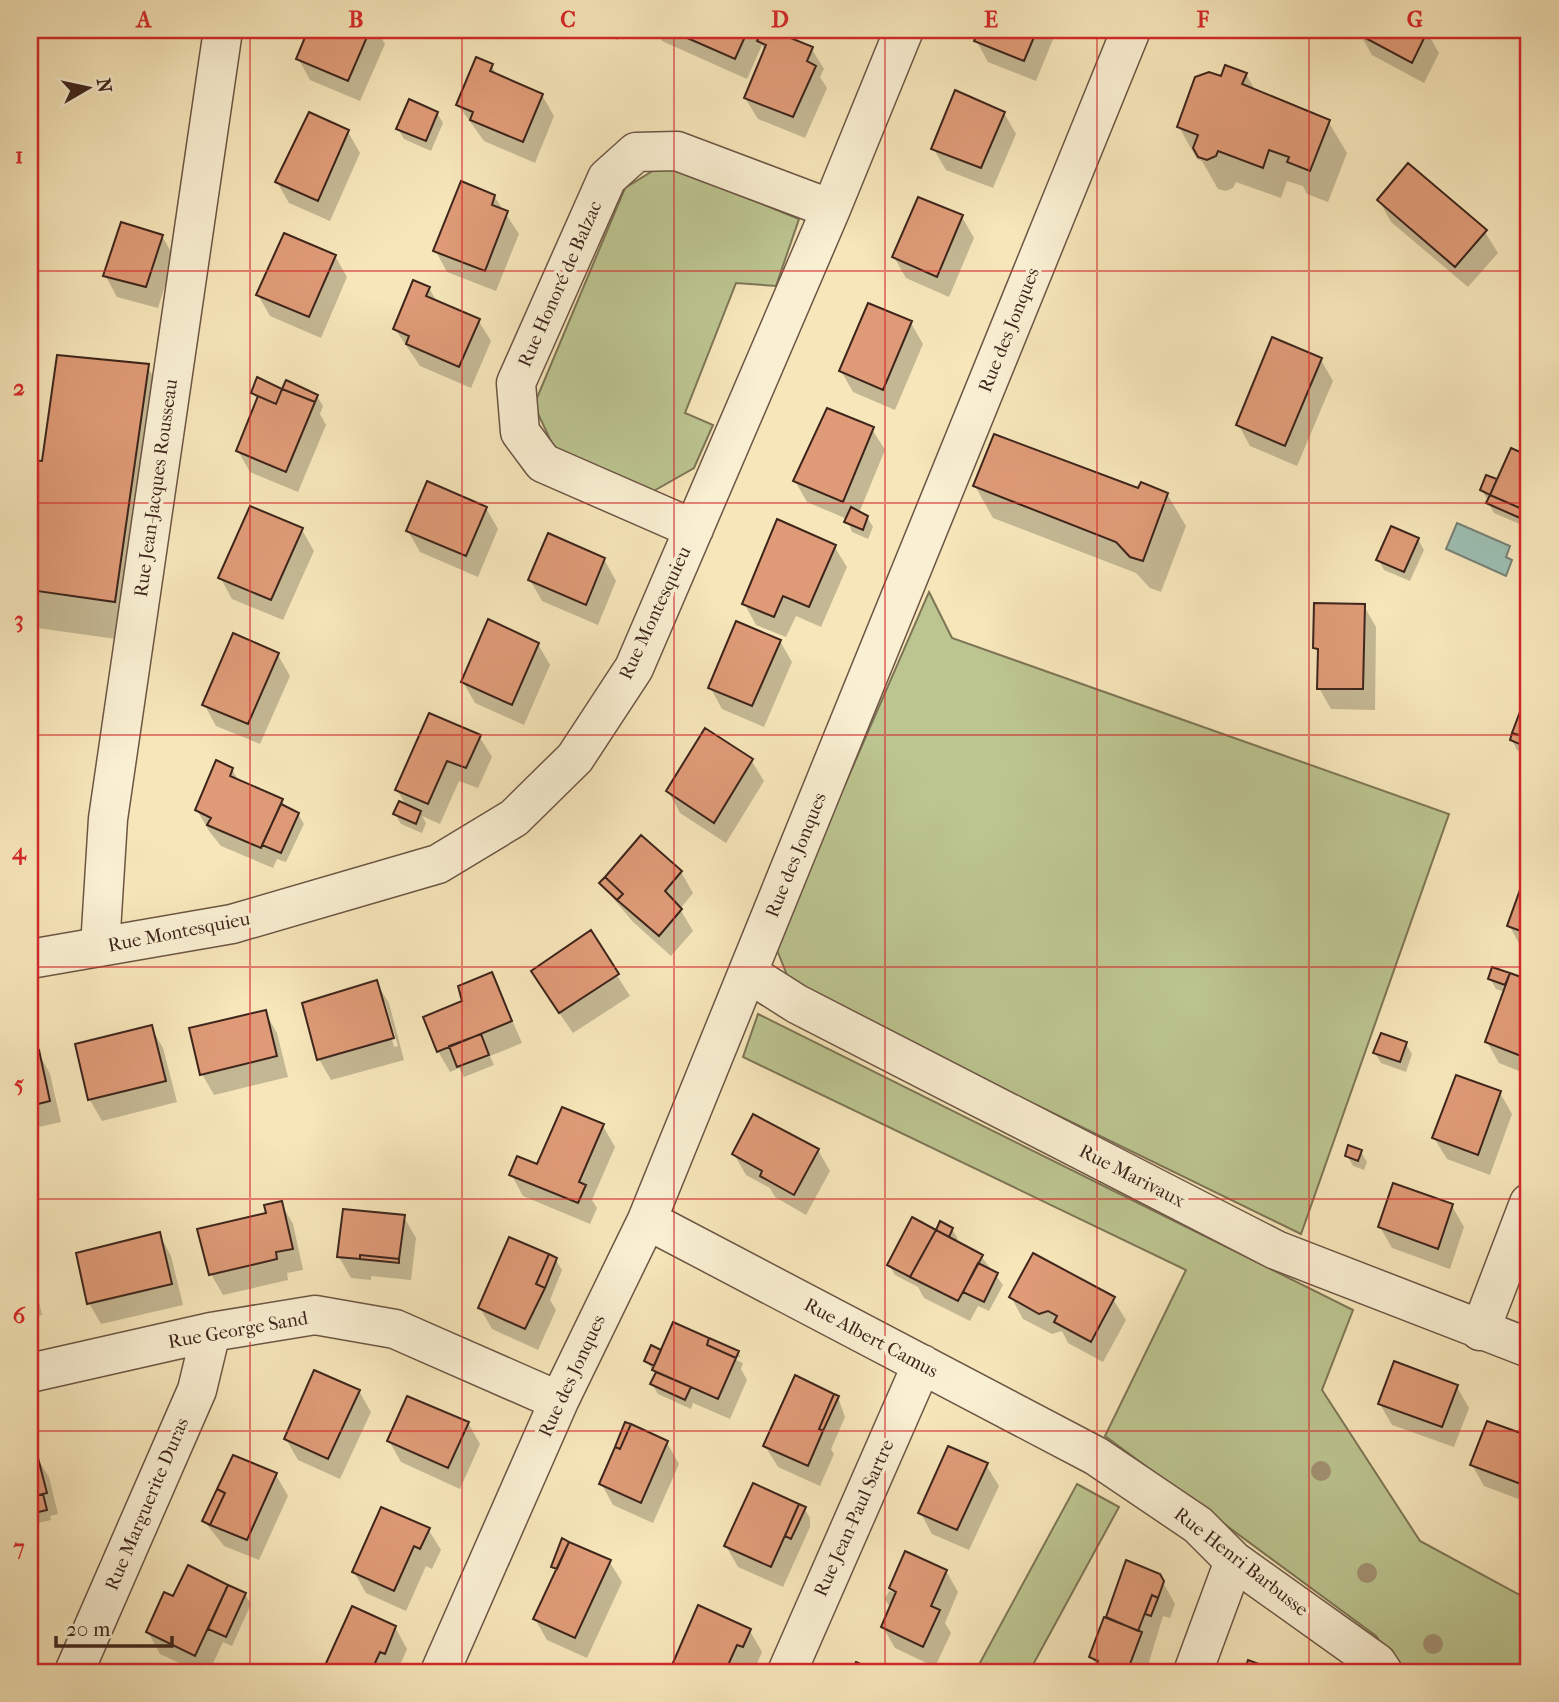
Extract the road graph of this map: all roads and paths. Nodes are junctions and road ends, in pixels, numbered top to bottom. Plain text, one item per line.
1 (223, 30) edge
2 (904, 30) edge
3 (1132, 30) edge
4 (831, 209) junction
5 (694, 529) junction
6 (100, 947) junction
7 (30, 959) edge
8 (748, 973) junction
9 (1529, 1203) edge
10 (647, 1220) junction
11 (1480, 1331) junction
12 (211, 1332) junction
13 (1529, 1348) edge
14 (922, 1364) junction
15 (30, 1373) edge
16 (559, 1401) junction
17 (1096, 1456) joint
18 (1234, 1560) junction
19 (74, 1672) edge
20 (440, 1672) edge
21 (787, 1672) edge
22 (1193, 1672) edge
23 (1383, 1672) edge

1 - 6 street, Rue Jean-Jacques Rousseau
2 - 4 street, Rue Montesquieu
3 - 8 street, Rue des Jonques
4 - 5 street, Rue Montesquieu
4 - 5 street, Rue Honoré de Balzac
5 - 6 street, Rue Montesquieu
6 - 7 street, Rue Montesquieu
8 - 10 street, Rue des Jonques
8 - 11 street, Rue Marivaux
9 - 11 street
10 - 14 street, Rue Albert Camus
10 - 16 street, Rue des Jonques
11 - 13 street, Rue Marivaux
12 - 15 street, Rue George Sand
12 - 16 street, Rue George Sand
12 - 19 street, Rue Marguerite Duras
14 - 17 street, Rue Albert Camus
14 - 21 street, Rue Jean-Paul Sartre
16 - 20 street, Rue des Jonques
17 - 18 street, Rue Henri Barbusse
18 - 22 street
18 - 23 street, Rue Henri Barbusse

